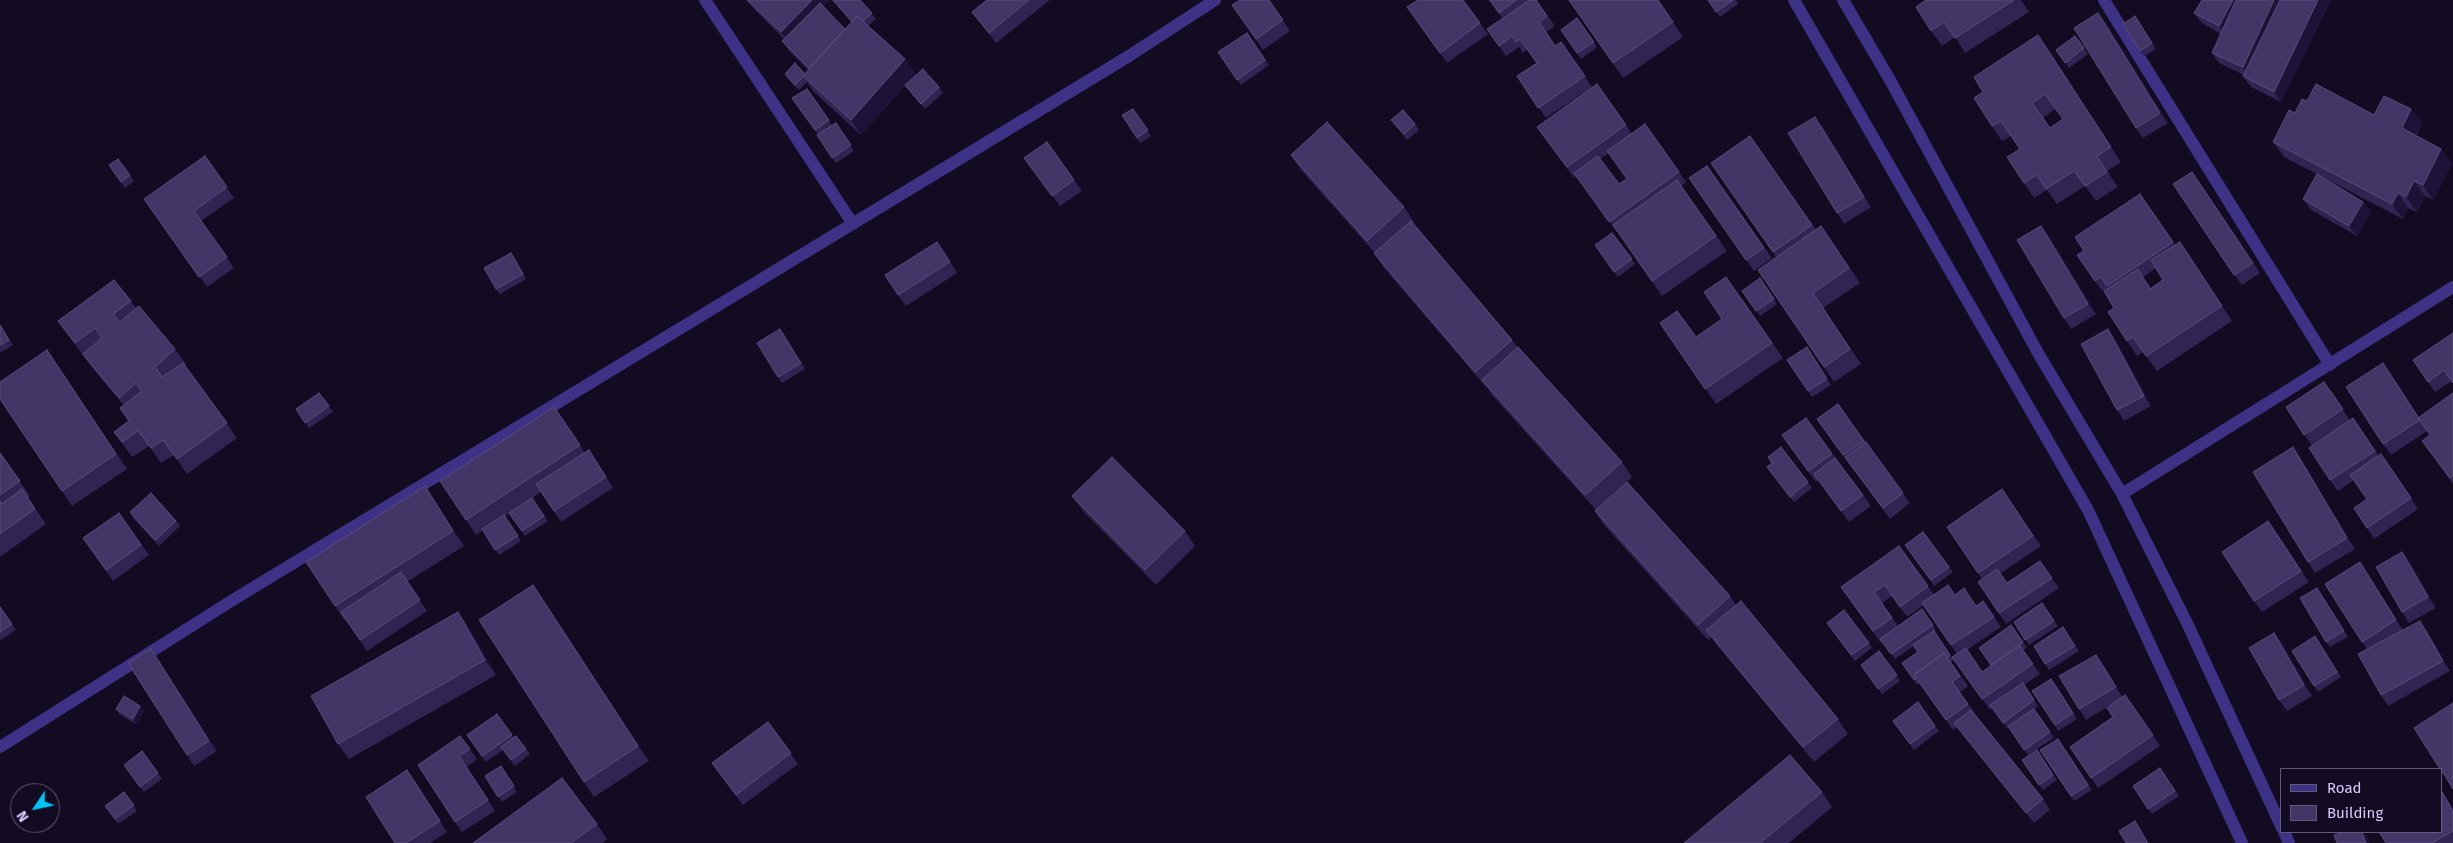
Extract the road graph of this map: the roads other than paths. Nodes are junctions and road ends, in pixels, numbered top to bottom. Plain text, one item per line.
1 (705, 0) edge
2 (1215, 0) edge
3 (1794, 0) edge
4 (1842, 0) edge
5 (2104, 0) edge
6 (853, 224) junction
7 (2453, 286) edge
8 (2330, 365) junction
9 (2122, 494) junction
10 (0, 748) edge
11 (2280, 824) edge
12 (2242, 843) edge

1 - 6 street
2 - 6 street
3 - 12 street
4 - 9 street
5 - 8 street
6 - 10 street
7 - 8 street
8 - 9 street
9 - 11 street

